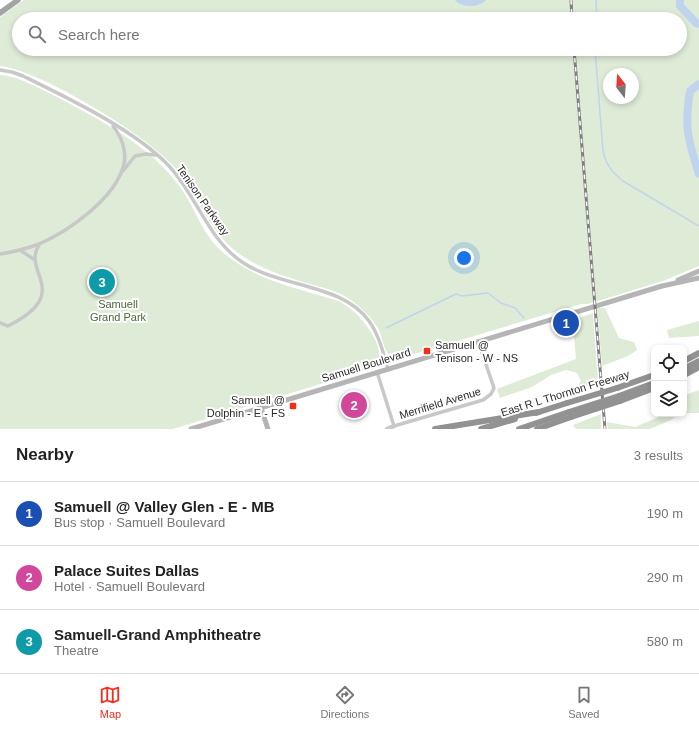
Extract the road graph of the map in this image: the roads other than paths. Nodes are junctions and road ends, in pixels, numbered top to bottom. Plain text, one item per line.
1 (18, 0) edge
2 (0, 13) edge
3 (0, 70) edge
4 (112, 124) junction
5 (158, 156) junction
6 (119, 177) junction
7 (39, 244) junction
8 (20, 250) junction
9 (0, 254) edge
10 (35, 261) junction
11 (699, 271) edge
12 (699, 278) edge
13 (662, 286) junction
14 (0, 323) edge
15 (478, 341) junction
16 (699, 353) edge
17 (687, 359) edge
18 (699, 361) edge
19 (687, 367) edge
20 (699, 367) edge
21 (388, 369) junction
22 (376, 372) junction
23 (687, 373) edge
24 (651, 376) edge
25 (651, 384) edge
26 (651, 389) edge
27 (619, 398) junction
28 (261, 408) junction
29 (539, 412) junction
30 (570, 415) junction
31 (394, 426) junction
32 (191, 429) edge
33 (268, 429) edge
34 (387, 429) edge
35 (435, 429) edge
36 (481, 429) edge
37 (519, 429) edge
38 (537, 429) edge

1 - 2 main road
3 - 4 street, Tenison Parkway
4 - 5 street, Tenison Parkway
4 - 6 street
5 - 6 street
5 - 21 street, Tenison Parkway
6 - 7 street
7 - 8 street
7 - 10 street
8 - 9 street
8 - 10 street
10 - 14 street
11 - 13 main road, Samuell Boulevard
12 - 13 main road, Samuell Boulevard
13 - 15 main road, Samuell Boulevard
15 - 21 main road, Samuell Boulevard
15 - 31 street, Merrifield Avenue
16 - 17 highway
18 - 19 highway
20 - 23 highway
21 - 22 main road, Samuell Boulevard
22 - 28 main road, Samuell Boulevard
22 - 31 street
24 - 29 highway, East R L Thornton Freeway, bridge
25 - 27 highway
26 - 27 highway, East R L Thornton Freeway
27 - 30 highway, East R L Thornton Freeway, bridge
28 - 32 main road, Samuell Boulevard
28 - 33 main road
29 - 35 highway
29 - 36 highway, East R L Thornton Freeway
30 - 37 highway
30 - 38 highway, East R L Thornton Freeway
31 - 34 street, Merrifield Avenue

